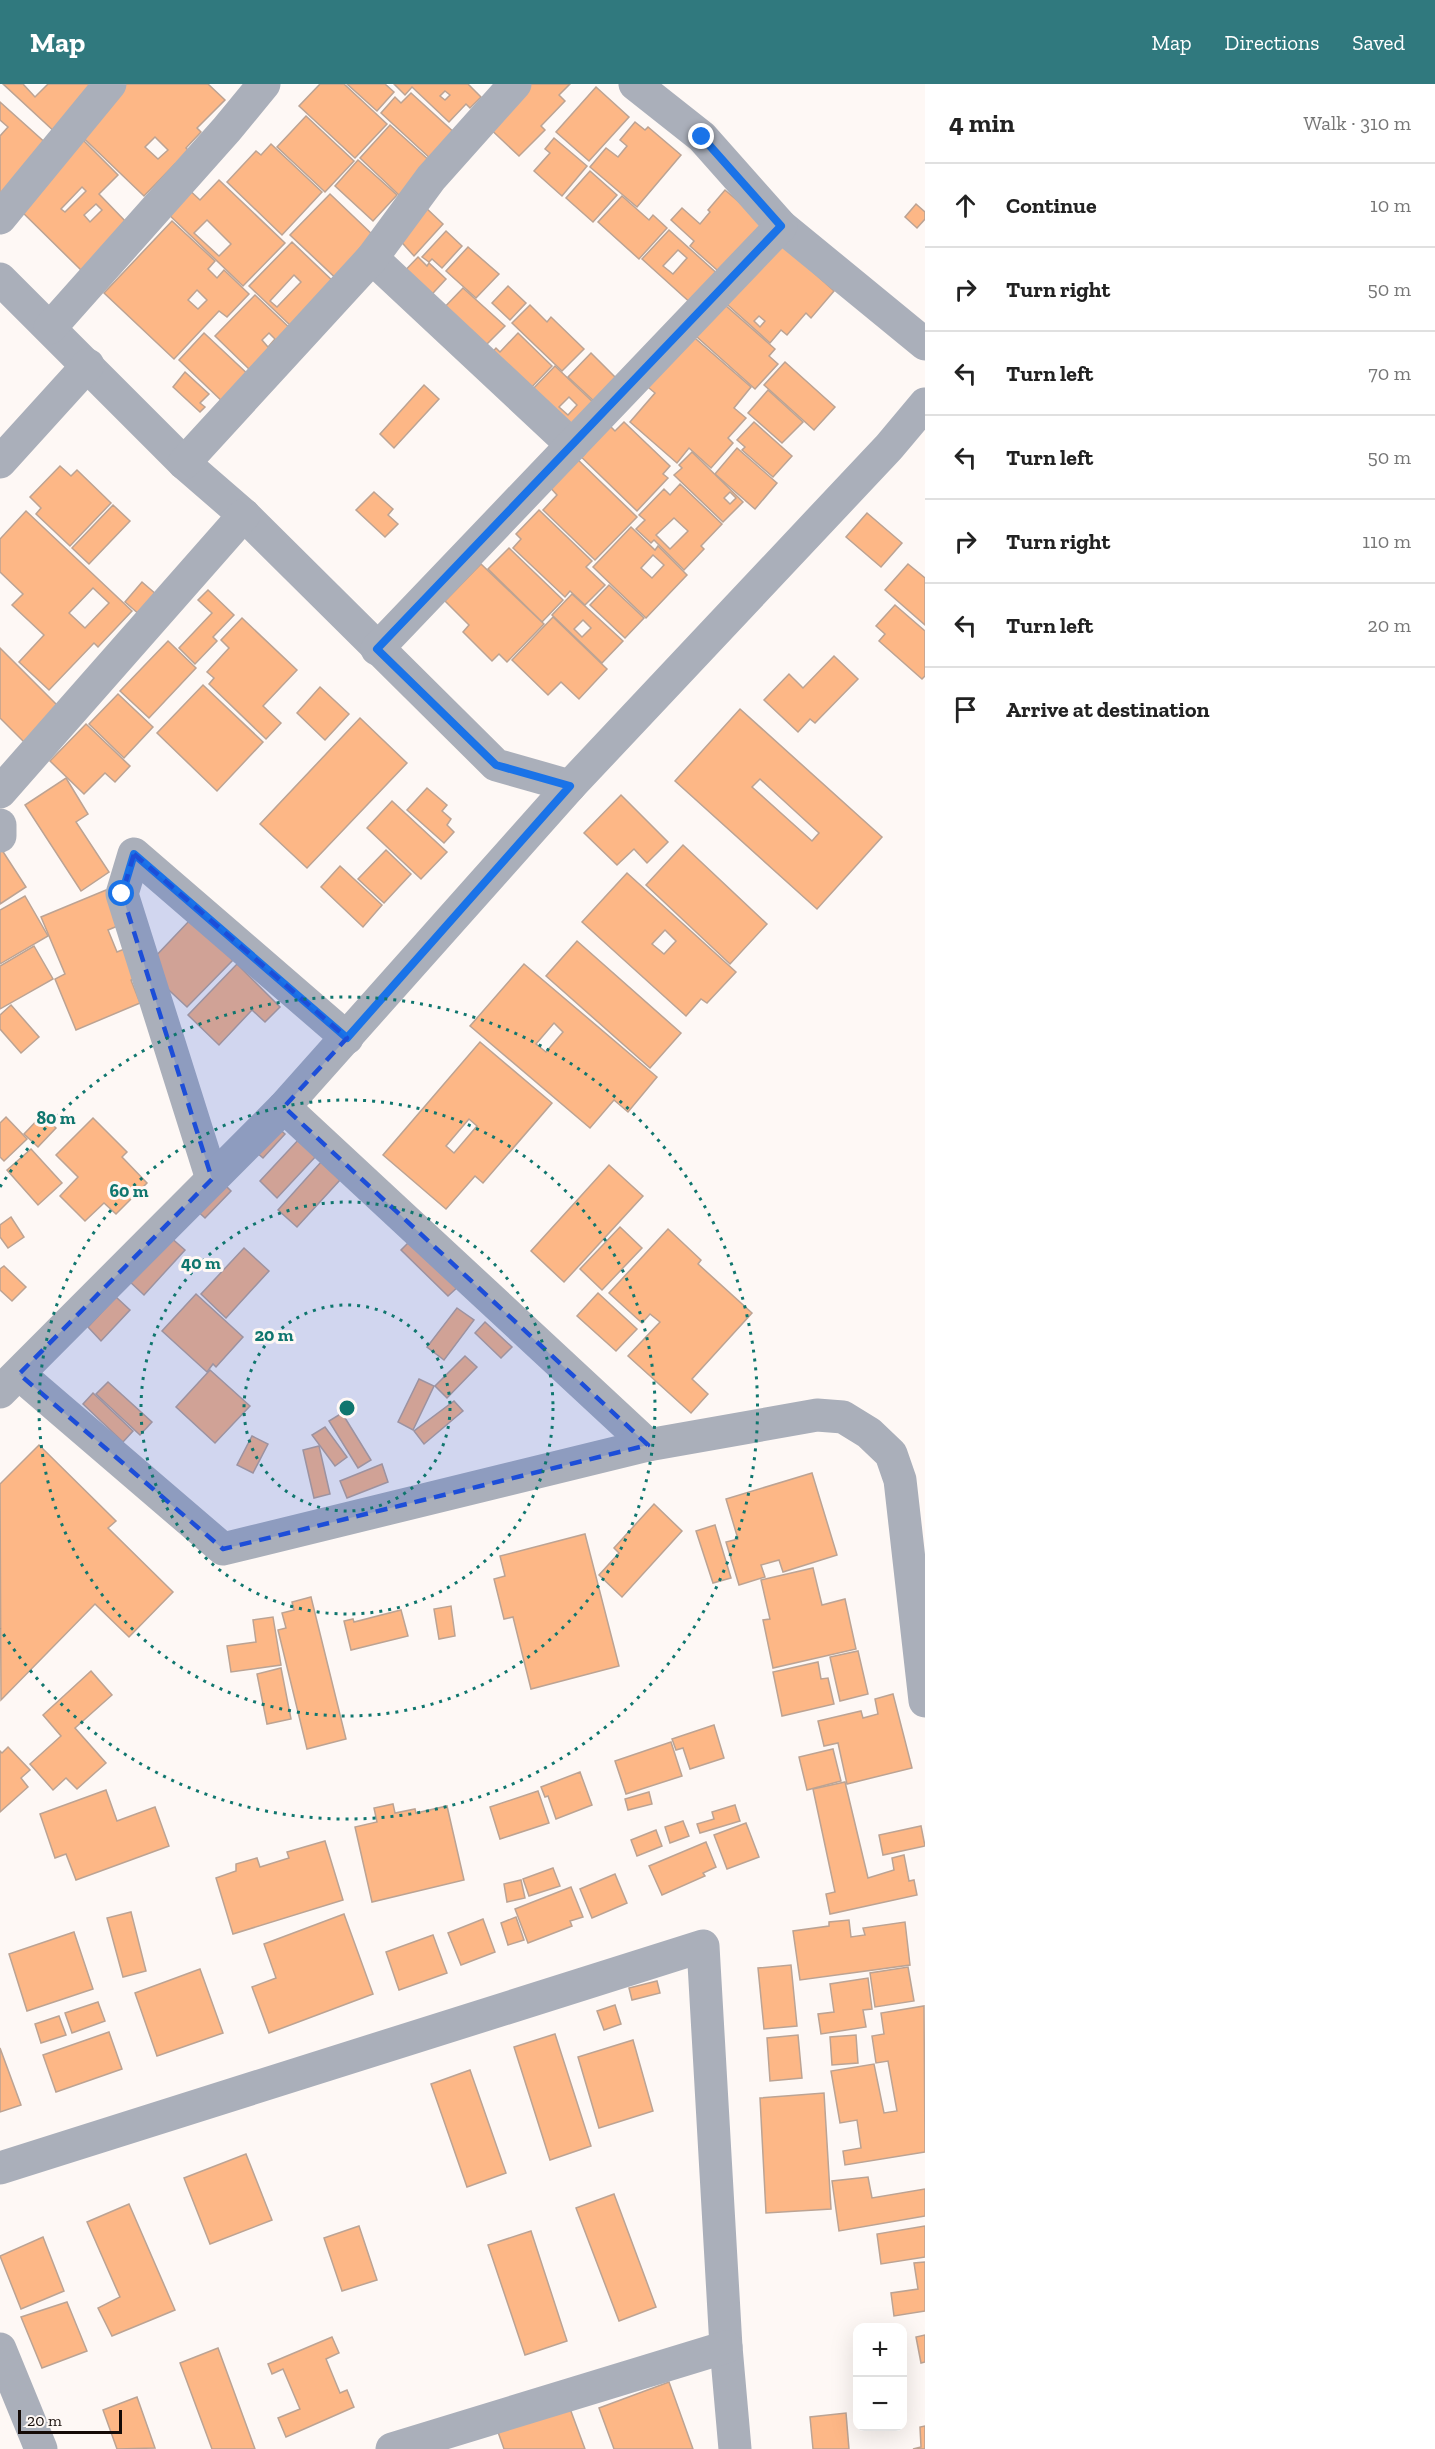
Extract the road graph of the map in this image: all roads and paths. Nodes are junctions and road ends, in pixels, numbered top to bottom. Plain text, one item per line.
1 (110, 84) edge
2 (264, 84) edge
3 (515, 84) edge
4 (635, 84) edge
5 (0, 218) edge
6 (781, 226) junction
7 (372, 258) junction
8 (0, 279) edge
9 (50, 328) junction
10 (925, 344) edge
11 (87, 365) junction
12 (925, 404) edge
13 (572, 445) junction
14 (0, 462) edge
15 (184, 464) junction
16 (243, 515) junction
17 (377, 649) junction
18 (570, 786) junction
19 (0, 792) edge
20 (0, 825) edge
21 (0, 836) edge
22 (347, 1038) junction
23 (284, 1107) junction
24 (212, 1179) junction
25 (9, 1383) edge
26 (648, 1445) junction
27 (925, 1701) edge
28 (0, 2168) edge
29 (726, 2347) junction
30 (0, 2349) edge
31 (41, 2449) edge
32 (392, 2449) edge
33 (735, 2449) edge

1 - 5 street
2 - 9 street
3 - 7 street
4 - 6 street
6 - 10 street
6 - 13 street
7 - 13 street
7 - 15 street
8 - 9 street
9 - 11 street
11 - 14 street
11 - 15 street
12 - 18 street
13 - 17 street
15 - 16 street
16 - 17 street
16 - 19 street
17 - 18 street
18 - 22 street
20 - 21 street
22 - 23 street
22 - 24 street
23 - 24 street
23 - 26 street
24 - 25 street
25 - 26 street
26 - 27 street
28 - 29 street
29 - 32 street
29 - 33 street
30 - 31 street

